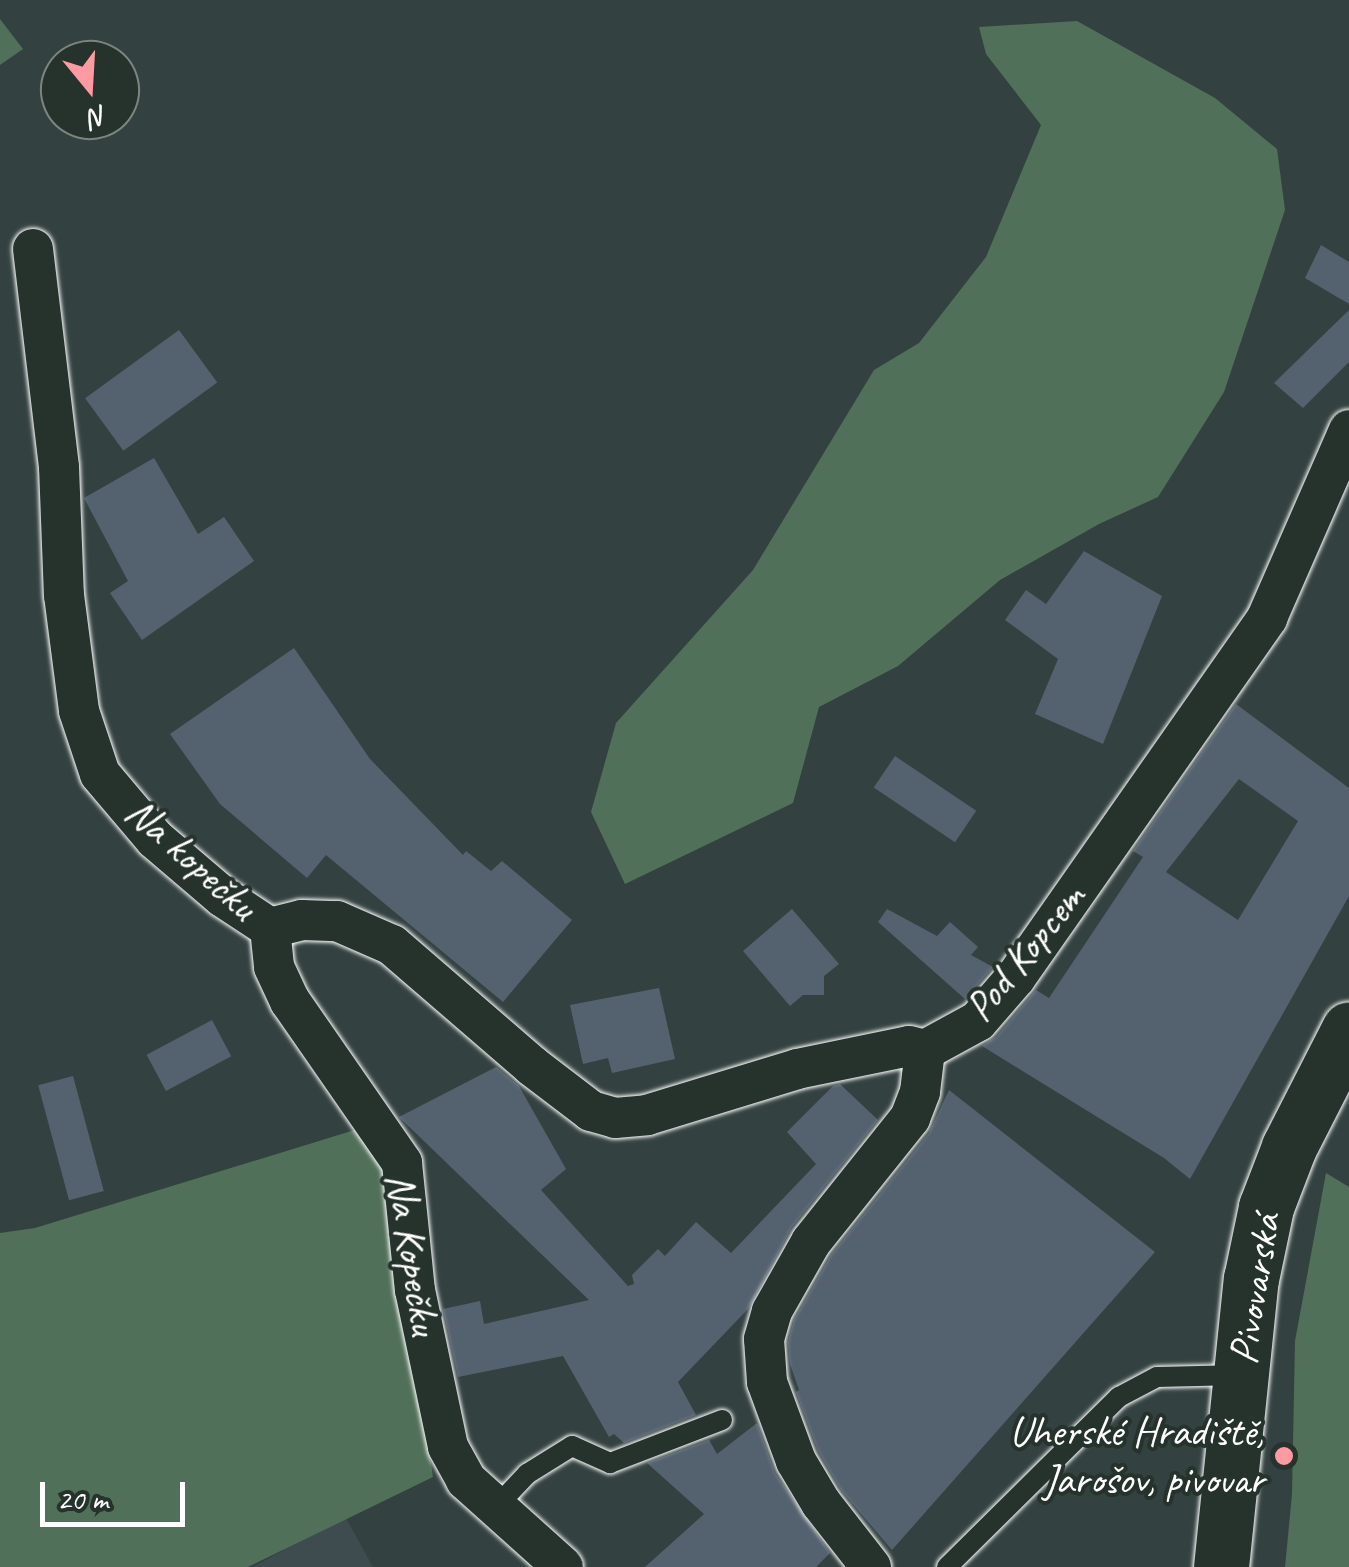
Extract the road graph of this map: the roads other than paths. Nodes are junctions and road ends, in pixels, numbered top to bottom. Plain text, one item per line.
1 (32, 249) dead end
2 (1349, 430) edge
3 (270, 928) junction
4 (1349, 1029) edge
5 (924, 1050) junction
6 (1241, 1375) junction
7 (722, 1420) dead end
8 (495, 1508) junction
9 (564, 1567) edge
10 (871, 1567) edge
11 (947, 1567) edge
12 (1220, 1567) edge

1 - 3 street, Na kopečku
2 - 5 street, Pod Kopcem
3 - 5 street, Na kopečku
3 - 8 street, Na Kopečku
4 - 6 main road, Pivovarská
5 - 10 street, Pod Kopcem
6 - 11 lane
6 - 12 main road, Pivovarská
7 - 8 lane
8 - 9 street, Na Kopečku

